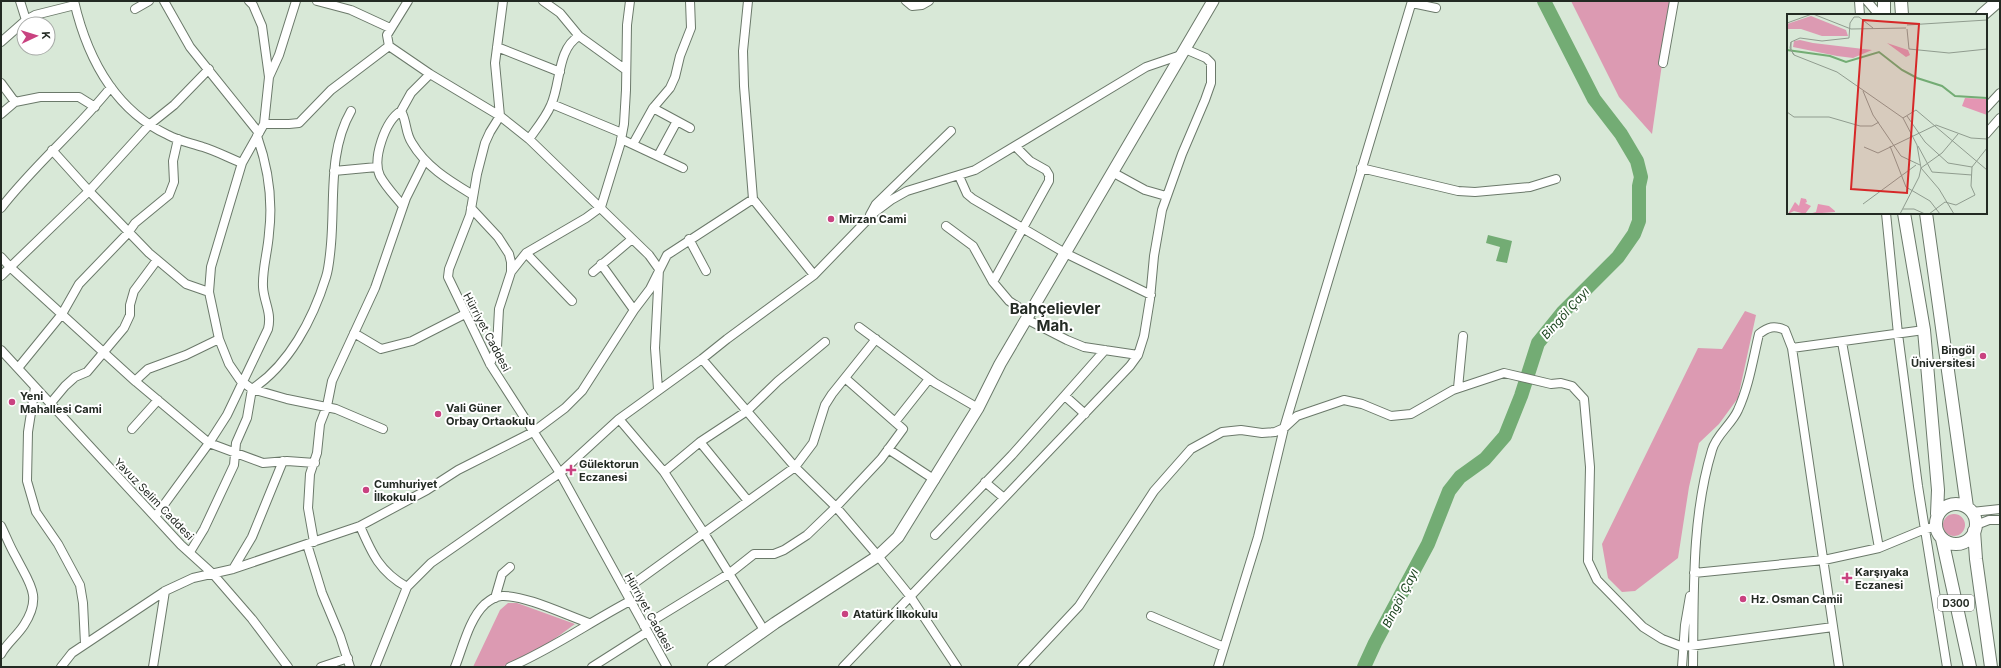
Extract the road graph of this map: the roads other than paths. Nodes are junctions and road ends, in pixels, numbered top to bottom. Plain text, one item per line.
1 (20, 1) edge
2 (149, 1) edge
3 (164, 1) edge
4 (249, 1) edge
5 (296, 1) edge
6 (318, 1) edge
7 (408, 1) edge
8 (503, 1) edge
9 (543, 1) edge
10 (630, 1) edge
11 (690, 1) edge
12 (748, 1) edge
13 (906, 1) edge
14 (928, 1) edge
15 (1213, 1) edge
16 (1674, 1) edge
17 (1859, 1) edge
18 (1867, 1) edge
19 (1884, 1) edge
20 (1901, 1) edge
21 (1998, 1) edge
22 (1412, 2) edge
23 (74, 3) edge
24 (1436, 8) dead end
25 (136, 9) dead end
26 (1860, 14) edge
27 (1878, 14) edge
28 (1884, 14) edge
29 (1902, 14) edge
30 (1983, 14) edge
31 (25, 16) edge
32 (36, 16) edge
33 (390, 28) junction
34 (16, 29) edge
35 (579, 36) junction
36 (1, 42) edge
37 (389, 46) junction
38 (497, 47) junction
39 (1183, 52) junction
40 (1663, 63) dead end
41 (209, 69) junction
42 (626, 70) junction
43 (560, 72) junction
44 (430, 74) junction
45 (269, 77) junction
46 (1, 83) edge
47 (111, 87) junction
48 (2000, 93) edge
49 (15, 102) junction
50 (552, 104) junction
51 (95, 106) junction
52 (1987, 107) edge
53 (653, 108) junction
54 (351, 111) dead end
55 (401, 111) junction
56 (1, 114) edge
57 (500, 116) junction
58 (2000, 118) edge
59 (677, 121) junction
60 (264, 124) junction
61 (150, 125) junction
62 (690, 128) dead end
63 (951, 131) dead end
64 (1987, 133) edge
65 (258, 134) junction
66 (621, 136) junction
67 (178, 139) junction
68 (529, 139) junction
69 (633, 144) junction
70 (1016, 146) junction
71 (52, 150) junction
72 (658, 156) junction
73 (425, 160) junction
74 (242, 163) junction
75 (377, 167) junction
76 (683, 168) dead end
77 (1361, 168) junction
78 (334, 171) junction
79 (1112, 172) junction
80 (959, 176) junction
81 (1556, 179) dead end
82 (89, 191) junction
83 (473, 195) junction
84 (1166, 196) junction
85 (753, 200) junction
86 (403, 206) junction
87 (601, 207) junction
88 (1, 208) edge
89 (471, 208) junction
90 (1886, 214) edge
91 (1904, 214) edge
92 (1926, 214) edge
93 (868, 220) junction
94 (946, 226) dead end
95 (1023, 227) junction
96 (128, 233) junction
97 (632, 239) junction
98 (689, 239) junction
99 (526, 253) junction
100 (1065, 253) junction
101 (1, 257) edge
102 (158, 260) junction
103 (601, 264) junction
104 (10, 267) junction
105 (659, 269) junction
106 (706, 271) dead end
107 (511, 272) junction
108 (593, 272) dead end
109 (814, 275) junction
110 (1, 276) edge
111 (993, 282) junction
112 (209, 292) junction
113 (1151, 295) junction
114 (572, 301) dead end
115 (634, 310) junction
116 (62, 314) junction
117 (465, 314) junction
118 (1028, 317) junction
119 (859, 327) dead end
120 (1924, 330) junction
121 (354, 333) junction
122 (1898, 334) junction
123 (1463, 336) dead end
124 (219, 339) junction
125 (876, 340) junction
126 (825, 342) dead end
127 (1842, 342) junction
128 (1792, 348) junction
129 (1, 350) edge
130 (1105, 350) junction
131 (104, 351) junction
132 (1138, 355) junction
133 (702, 359) junction
134 (490, 364) junction
135 (18, 368) junction
136 (845, 378) junction
137 (929, 379) junction
138 (135, 380) junction
139 (243, 382) junction
140 (34, 387) junction
141 (1458, 388) junction
142 (252, 389) junction
143 (658, 389) junction
144 (1064, 396) junction
145 (158, 400) junction
146 (50, 404) junction
147 (327, 406) junction
148 (978, 408) junction
149 (747, 411) junction
150 (1085, 414) junction
151 (619, 419) junction
152 (895, 422) junction
153 (1284, 428) junction
154 (132, 429) dead end
155 (383, 429) dead end
156 (533, 432) junction
157 (700, 442) junction
158 (209, 443) junction
159 (888, 449) junction
160 (236, 454) junction
161 (283, 461) junction
162 (315, 463) junction
163 (796, 467) junction
164 (664, 472) junction
165 (560, 473) junction
166 (935, 480) junction
167 (985, 482) junction
168 (1004, 498) junction
169 (748, 501) junction
170 (836, 507) junction
171 (1970, 509) junction
172 (2000, 509) edge
173 (1937, 514) junction
174 (155, 517) junction
175 (2000, 520) edge
176 (1, 526) edge
177 (360, 526) junction
178 (1930, 528) junction
179 (1975, 528) junction
180 (704, 533) junction
181 (935, 534) dead end
182 (1942, 539) junction
183 (310, 543) junction
184 (1879, 548) junction
185 (190, 552) junction
186 (878, 556) junction
187 (1824, 560) junction
188 (510, 567) dead end
189 (233, 569) junction
190 (1694, 573) junction
191 (213, 574) junction
192 (730, 574) junction
193 (407, 587) junction
194 (625, 590) junction
195 (165, 592) junction
196 (910, 596) junction
197 (495, 598) junction
198 (630, 601) junction
199 (1151, 616) dead end
200 (589, 623) junction
201 (1833, 627) junction
202 (646, 630) junction
203 (764, 630) junction
204 (3, 644) edge
205 (85, 644) junction
206 (1693, 645) junction
207 (1683, 646) junction
208 (1224, 647) junction
209 (1, 654) edge
210 (348, 658) junction
211 (62, 667) edge
212 (153, 667) edge
213 (288, 667) edge
214 (321, 667) edge
215 (350, 667) edge
216 (375, 667) edge
217 (455, 667) edge
218 (510, 667) edge
219 (592, 667) edge
220 (667, 667) edge
221 (713, 667) edge
222 (843, 667) edge
223 (957, 667) edge
224 (1022, 667) edge
225 (1218, 667) edge
226 (1682, 667) edge
227 (1693, 667) edge
228 (1839, 667) edge
229 (1947, 667) edge
230 (1970, 667) edge
231 (1991, 667) edge

1 - 31 street
2 - 25 street
3 - 41 street
4 - 45 street
5 - 45 street
6 - 33 street
7 - 33 street
8 - 38 street
9 - 35 street
10 - 42 street
11 - 53 street
12 - 85 street
13 - 14 street
15 - 39 main road
16 - 40 street
17 - 26 street
18 - 27 street
19 - 28 highway
20 - 29 highway
21 - 30 highway
22 - 24 street
22 - 77 street
23 - 32 street
23 - 47 street
33 - 37 street
34 - 36 street
35 - 42 street
35 - 43 street
37 - 44 street
37 - 60 street
38 - 43 street
38 - 57 street
39 - 70 street
39 - 79 main road
39 - 84 street
41 - 61 street
41 - 65 street
42 - 66 street
43 - 50 street
44 - 55 street
44 - 57 street
45 - 60 street
46 - 49 street
47 - 51 street
47 - 61 street
48 - 52 street
49 - 51 street
49 - 56 street
50 - 66 street
50 - 68 street
51 - 71 street
53 - 59 street
53 - 69 street
54 - 78 street
55 - 73 street
55 - 75 street
57 - 68 street
57 - 83 street, Hürriyet Caddesi
58 - 64 street
59 - 62 street
59 - 72 street
60 - 65 street
61 - 67 street
61 - 82 street
63 - 93 street
65 - 74 street
65 - 139 street
66 - 69 street
66 - 87 street
67 - 74 street
67 - 96 street
68 - 87 street
69 - 72 street
70 - 80 street
70 - 95 street
71 - 82 street
71 - 88 street
72 - 76 street
73 - 83 street
73 - 86 street
74 - 112 street
75 - 78 street
75 - 86 street
77 - 81 street
77 - 153 street
78 - 142 street
79 - 84 street
79 - 100 main road
80 - 93 street
80 - 95 street
82 - 96 street
82 - 104 street
83 - 89 street, Hürriyet Caddesi
84 - 113 street
85 - 98 street
85 - 109 street
86 - 121 street
87 - 97 street
87 - 99 street
89 - 107 street
89 - 117 street, Hürriyet Caddesi
90 - 122 street
91 - 120 highway
92 - 171 highway
93 - 109 street
94 - 111 street
95 - 100 street
95 - 111 street
96 - 102 street
96 - 116 street
97 - 103 street
97 - 105 street
98 - 105 street
98 - 106 street
99 - 107 street
99 - 114 street
100 - 113 street
100 - 118 main road
101 - 104 street
102 - 112 street
102 - 131 street
103 - 108 street
103 - 115 street
104 - 110 street
104 - 116 street
105 - 115 street
105 - 143 street
107 - 134 street
109 - 133 street
111 - 118 street
112 - 124 street
113 - 132 street
115 - 156 street
116 - 131 street
116 - 135 street
117 - 121 street
117 - 134 street, Hürriyet Caddesi
118 - 130 street
118 - 148 main road
119 - 125 street
120 - 122 street
120 - 173 highway
121 - 147 street
122 - 127 street
122 - 178 street
123 - 141 street
124 - 138 street
124 - 139 street
125 - 136 street
125 - 137 street
126 - 149 street
127 - 128 street
127 - 184 street
128 - 187 street
128 - 190 street
129 - 135 street, Yavuz Selim Caddesi
130 - 132 street
130 - 144 street
131 - 138 street
131 - 146 street
132 - 150 street
133 - 143 street
133 - 149 street
134 - 156 street, Hürriyet Caddesi
135 - 140 street, Yavuz Selim Caddesi
136 - 152 street
136 - 163 street
137 - 148 street
137 - 152 street
138 - 145 street
139 - 142 street
139 - 158 street
140 - 146 street, Yavuz Selim Caddesi
140 - 205 street
141 - 153 street
141 - 207 street
142 - 147 street
142 - 160 street
143 - 151 street
144 - 150 street
144 - 167 street
145 - 154 street
145 - 158 street
146 - 174 street, Yavuz Selim Caddesi
147 - 155 street
147 - 162 street
148 - 166 main road
149 - 157 street
149 - 163 street
150 - 168 street
151 - 164 street
151 - 165 street
152 - 159 street
153 - 208 street
153 - 224 street
156 - 165 street, Hürriyet Caddesi
156 - 177 street
157 - 164 street
157 - 169 street
158 - 160 street
158 - 174 street
159 - 166 street
159 - 170 street
160 - 161 street
160 - 185 street
161 - 162 street
161 - 189 street
162 - 183 street
163 - 169 street
163 - 170 street
164 - 180 street
165 - 193 street
165 - 194 street, Hürriyet Caddesi
166 - 186 main road
167 - 168 street
167 - 181 street
168 - 196 street
169 - 180 street
170 - 186 street
170 - 192 street
171 - 172 street
171 - 173 highway
171 - 179 highway
173 - 178 highway
174 - 185 street, Yavuz Selim Caddesi
175 - 179 street
176 - 204 street
177 - 183 street
177 - 193 street
178 - 182 highway
178 - 184 street
178 - 229 street
179 - 182 highway
179 - 231 highway, D300
180 - 192 street
180 - 194 street
182 - 230 highway, D300
183 - 189 street
183 - 210 street
184 - 187 street
185 - 191 street, Yavuz Selim Caddesi
186 - 196 street
186 - 203 main road
187 - 190 street
187 - 201 street
188 - 197 street
189 - 191 street
190 - 206 street
190 - 207 street
191 - 195 street
191 - 213 street, Yavuz Selim Caddesi
192 - 202 street
192 - 203 street
193 - 216 street
194 - 198 street, Hürriyet Caddesi
195 - 205 street
195 - 212 street
196 - 222 street
196 - 223 street
197 - 200 street
197 - 217 street
198 - 200 street
198 - 202 street, Hürriyet Caddesi
199 - 208 street
200 - 218 street
201 - 206 street
201 - 228 street
202 - 219 street
202 - 220 street, Hürriyet Caddesi
203 - 221 main road
204 - 209 street
205 - 211 street
206 - 207 street
206 - 227 street
207 - 226 street
208 - 225 street
210 - 214 street
210 - 215 street

